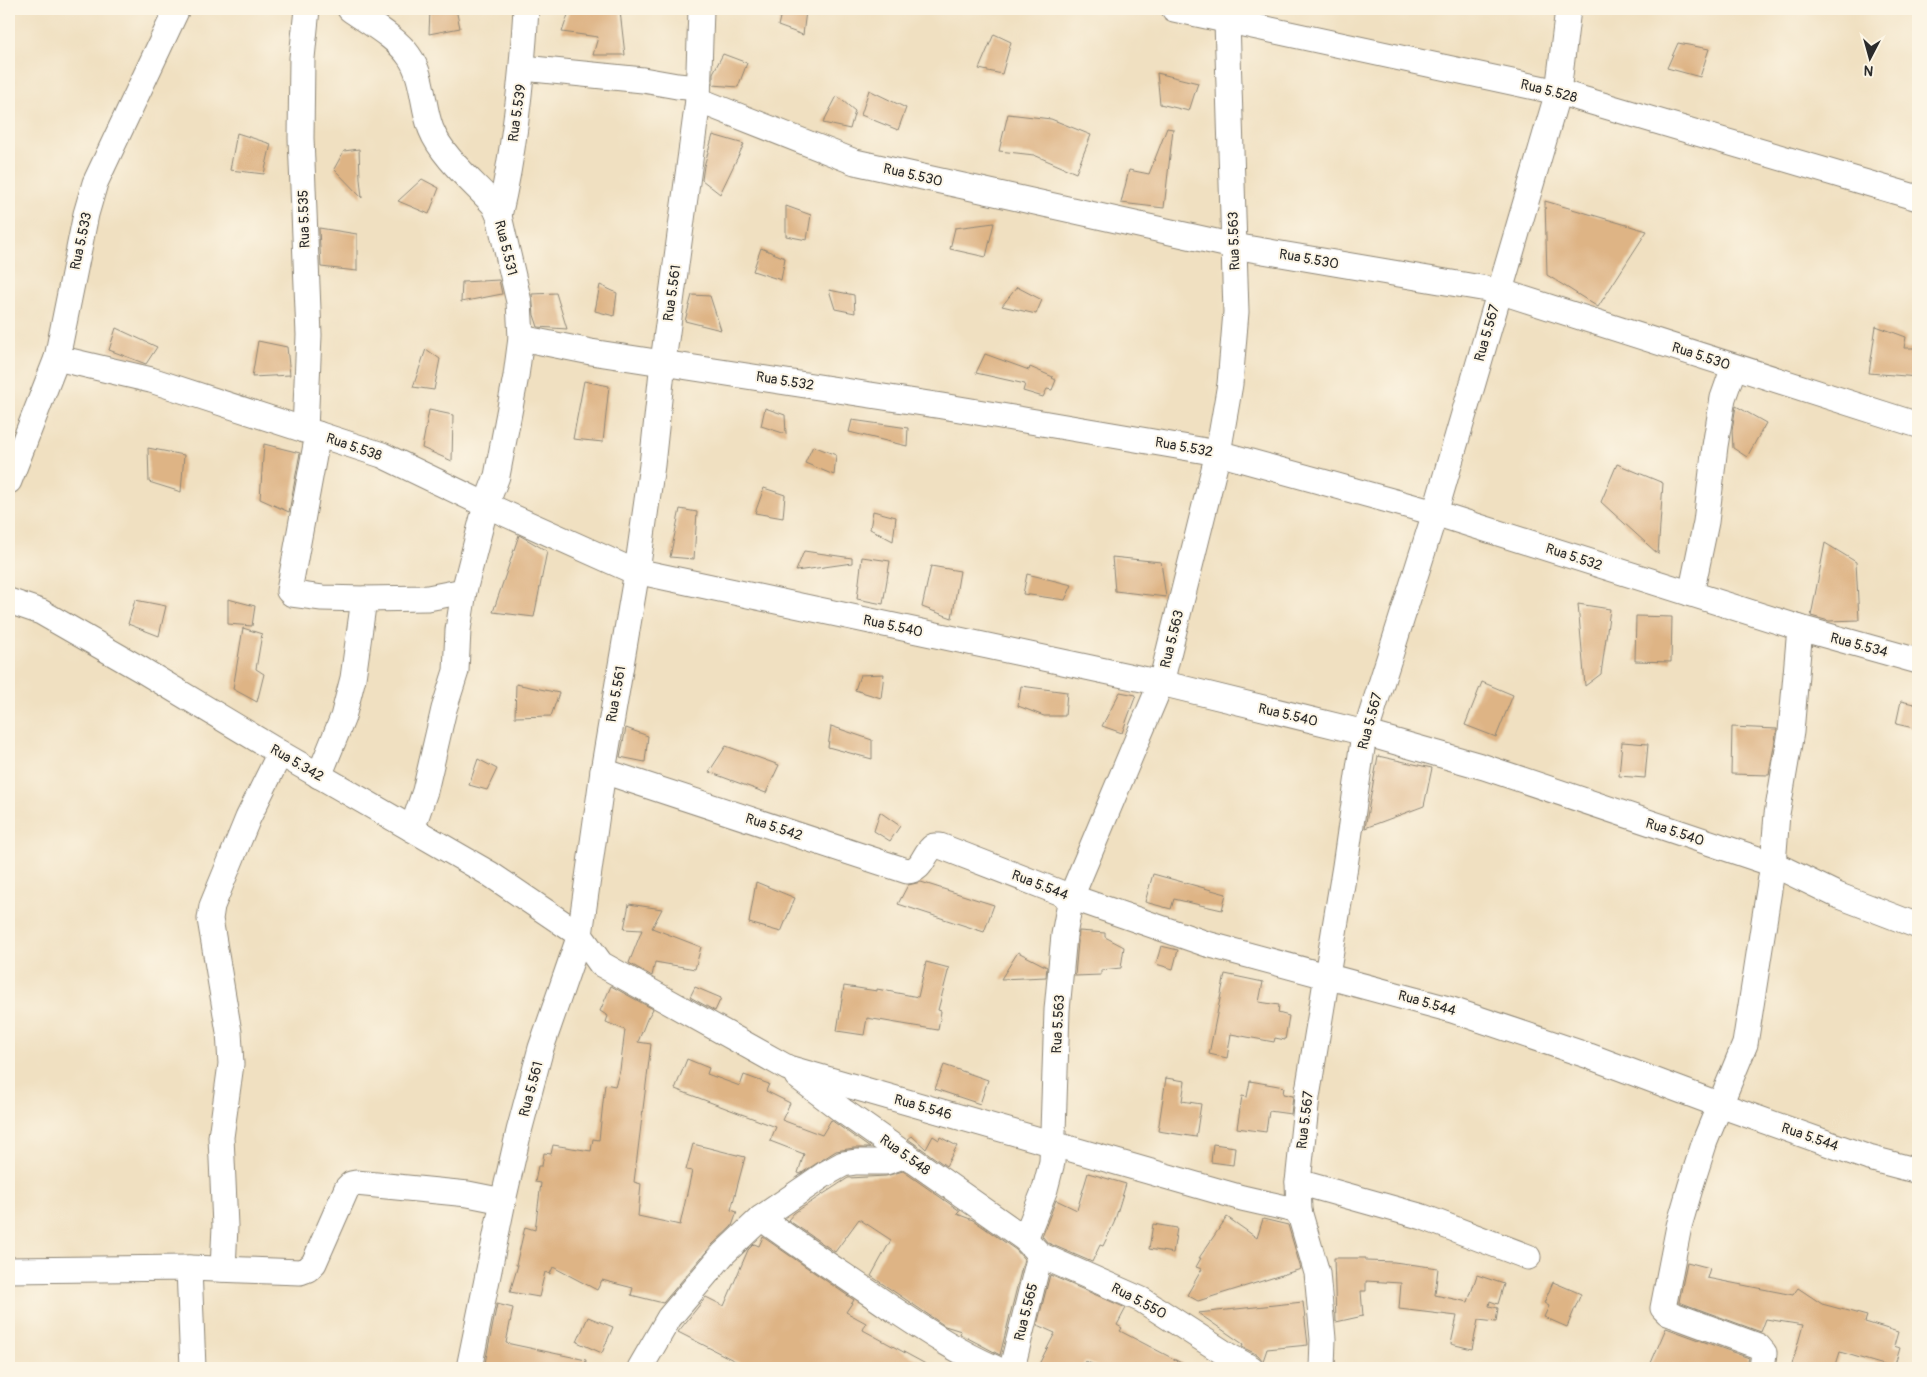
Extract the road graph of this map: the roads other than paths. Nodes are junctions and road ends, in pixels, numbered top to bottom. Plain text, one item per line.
1 (177, 9) edge
2 (307, 9) edge
3 (350, 9) edge
4 (526, 9) edge
5 (701, 9) edge
6 (1174, 9) edge
7 (1568, 9) edge
8 (1227, 22) junction
9 (523, 68) junction
10 (1558, 92) junction
11 (698, 94) junction
12 (1918, 198) edge
13 (499, 216) junction
14 (1234, 246) junction
15 (1499, 291) junction
16 (521, 338) junction
17 (57, 358) junction
18 (663, 362) junction
19 (1734, 367) junction
20 (1918, 425) edge
21 (311, 432) junction
22 (1218, 453) junction
23 (9, 481) edge
24 (486, 505) junction
25 (1435, 513) junction
26 (637, 571) junction
27 (464, 591) junction
28 (1691, 594) junction
29 (364, 599) junction
30 (9, 601) edge
31 (1800, 628) junction
32 (1918, 661) edge
33 (1161, 683) junction
34 (1365, 733) junction
35 (280, 753) junction
36 (603, 771) junction
37 (319, 776) junction
38 (412, 828) junction
39 (934, 846) joint
40 (1773, 864) junction
41 (1071, 897) junction
42 (1918, 926) edge
43 (580, 935) junction
44 (1328, 976) junction
45 (788, 1068) junction
46 (1720, 1105) junction
47 (1054, 1144) junction
48 (906, 1155) junction
49 (1918, 1171) edge
50 (1298, 1182) junction
51 (503, 1201) junction
52 (1299, 1211) junction
53 (761, 1218) junction
54 (1032, 1247) junction
55 (1528, 1257) dead end
56 (189, 1268) junction
57 (223, 1268) junction
58 (9, 1270) edge
59 (193, 1368) edge
60 (469, 1368) edge
61 (640, 1368) edge
62 (996, 1368) edge
63 (1012, 1368) edge
64 (1251, 1368) edge
65 (1322, 1368) edge
66 (1762, 1368) edge

1 - 17 street, Rua 5.533
2 - 21 street, Rua 5.535
3 - 13 street, Rua 5.531
4 - 9 street, Rua 5.539
5 - 11 street, Rua 5.561
6 - 8 street, Rua 5.528
7 - 10 street, Rua 5.567
8 - 10 street, Rua 5.528
8 - 14 street, Rua 5.563
9 - 11 street, Rua 5.530
9 - 13 street, Rua 5.539
10 - 12 street, Rua 5.528
10 - 15 street, Rua 5.567
11 - 14 street, Rua 5.530
11 - 18 street, Rua 5.561
13 - 16 street, Rua 5.531
14 - 15 street, Rua 5.530
14 - 22 street, Rua 5.563
15 - 19 street, Rua 5.530
15 - 25 street, Rua 5.567
16 - 18 street
16 - 24 street, Rua 5.531
17 - 21 street, Rua 5.538
17 - 23 street, Rua 5.533
18 - 22 street, Rua 5.532
18 - 26 street, Rua 5.561
19 - 20 street, Rua 5.530
19 - 28 street
21 - 24 street, Rua 5.538
21 - 29 street, Rua 5.535
22 - 25 street, Rua 5.532
22 - 33 street, Rua 5.563
24 - 26 street, Rua 5.538
24 - 27 street, Rua 5.531
25 - 28 street, Rua 5.532
25 - 34 street, Rua 5.567
26 - 33 street, Rua 5.540
26 - 36 street, Rua 5.561
27 - 29 street
27 - 38 street, Rua 5.531
28 - 31 street, Rua 5.532
29 - 37 street
30 - 35 street, Rua 5.342
31 - 32 street, Rua 5.534
31 - 40 street
33 - 34 street, Rua 5.540
33 - 41 street, Rua 5.563
34 - 40 street, Rua 5.540
34 - 44 street, Rua 5.567
35 - 37 street, Rua 5.342
35 - 57 street
36 - 39 street, Rua 5.542
36 - 43 street, Rua 5.561
37 - 38 street, Rua 5.342
38 - 43 street, Rua 5.342
39 - 41 street, Rua 5.544
40 - 42 street, Rua 5.540
40 - 46 street
41 - 44 street, Rua 5.544
41 - 47 street, Rua 5.563
43 - 45 street, Rua 5.546
43 - 51 street, Rua 5.561
44 - 46 street, Rua 5.544
44 - 50 street, Rua 5.567
45 - 47 street, Rua 5.546
45 - 48 street, Rua 5.548
46 - 49 street, Rua 5.544
46 - 66 street
47 - 52 street, Rua 5.546
47 - 54 street, Rua 5.563
48 - 53 street
48 - 54 street, Rua 5.548
50 - 52 street, Rua 5.567
50 - 55 street
51 - 57 street
51 - 60 street, Rua 5.561
52 - 65 street, Rua 5.567
53 - 61 street
53 - 62 street
54 - 63 street, Rua 5.565
54 - 64 street, Rua 5.550
56 - 57 street
56 - 58 street
56 - 59 street

